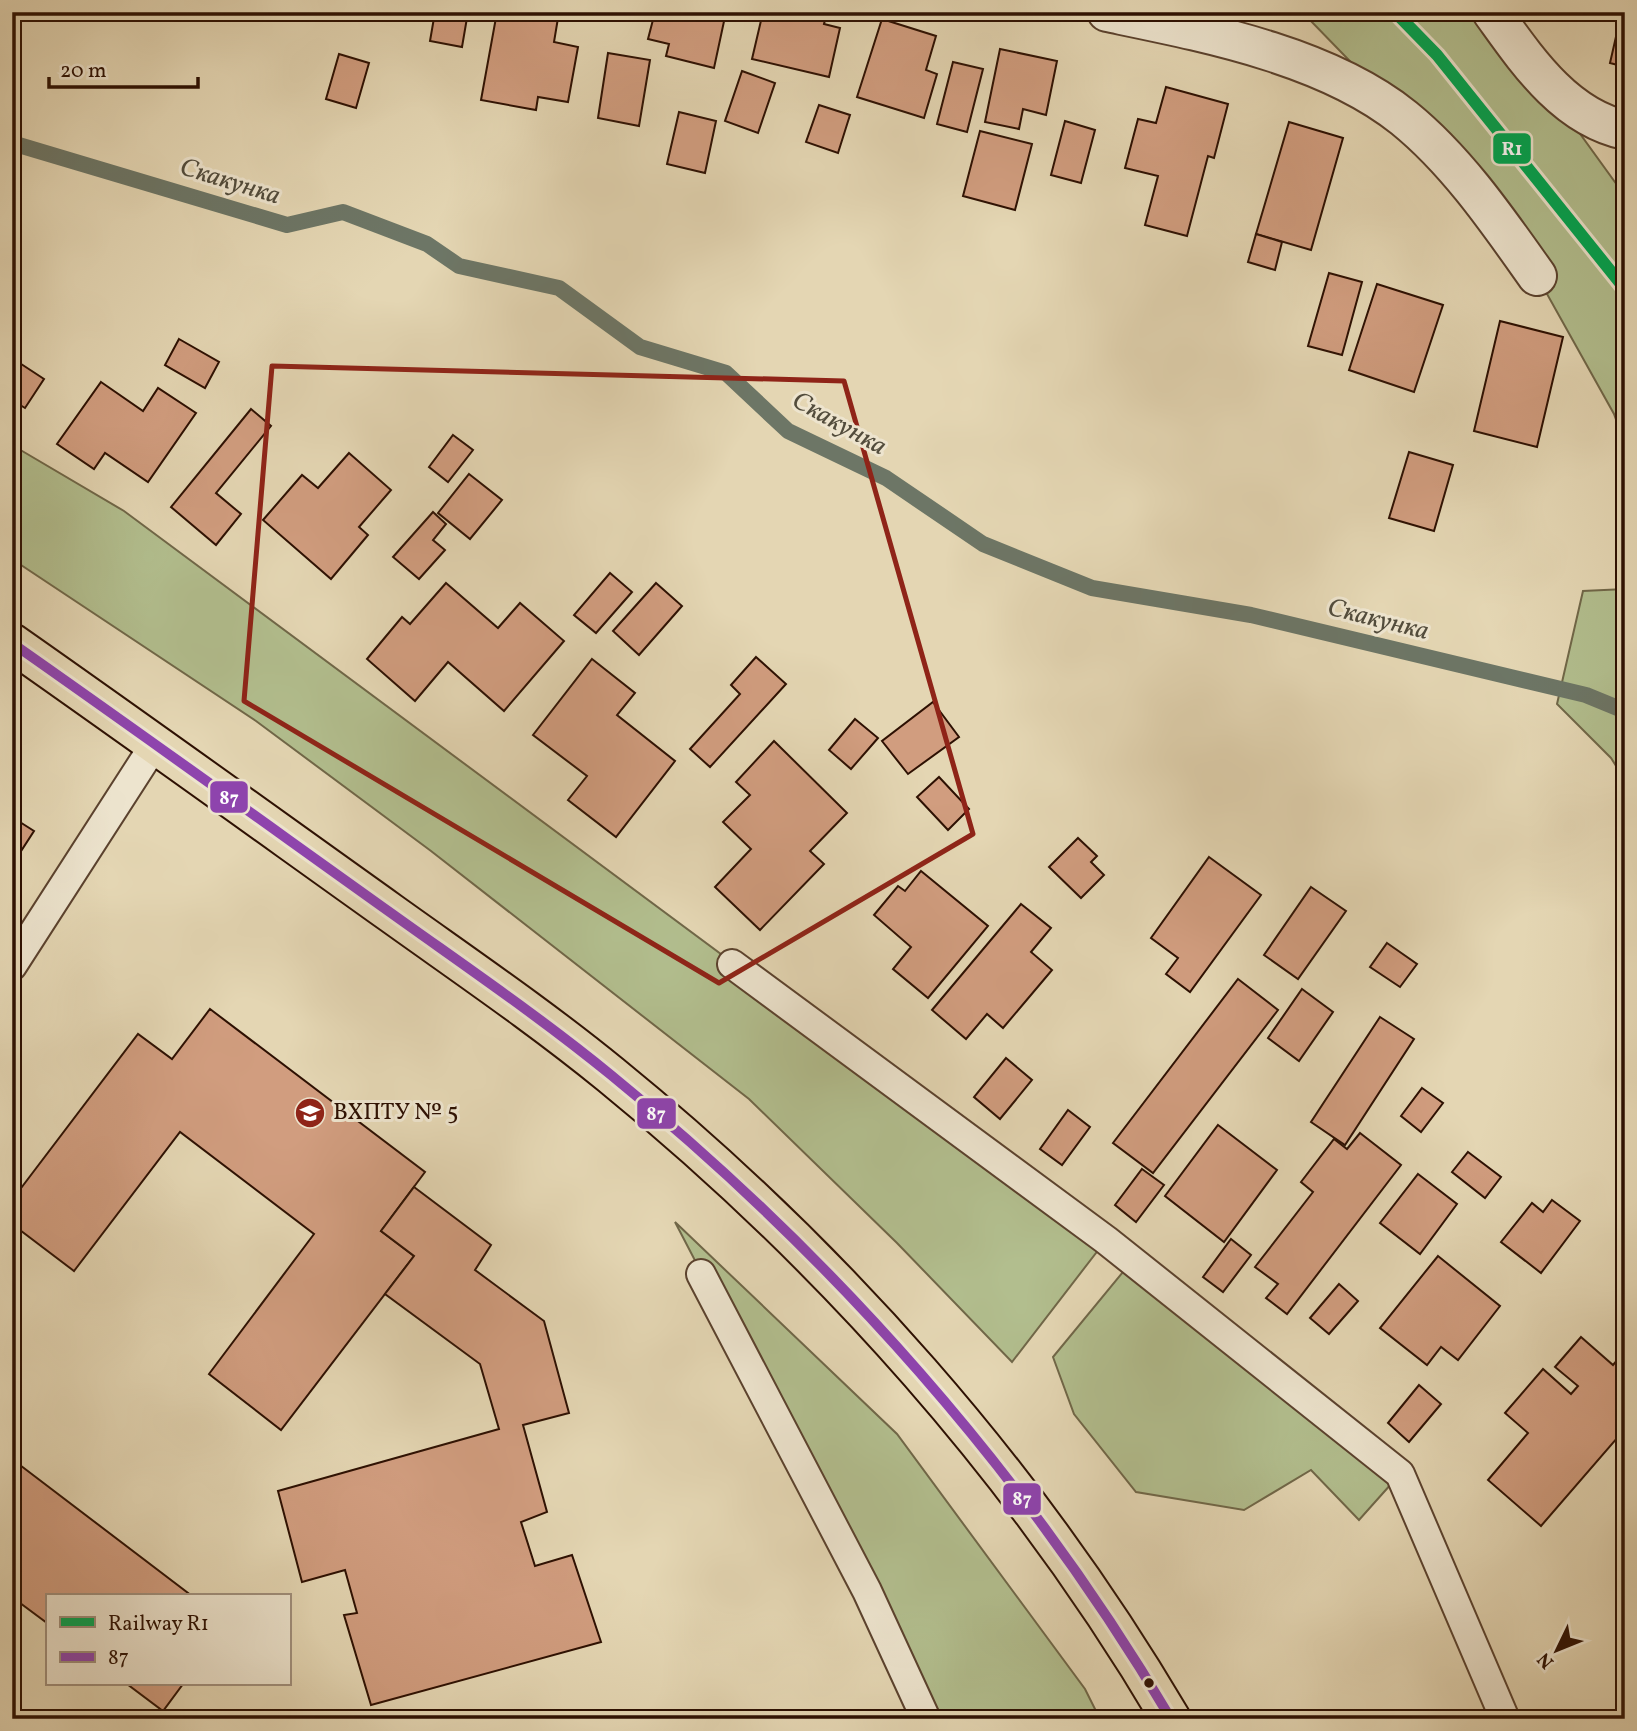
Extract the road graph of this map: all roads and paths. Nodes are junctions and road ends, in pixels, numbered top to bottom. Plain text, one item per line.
1 (1107, 12) edge
2 (1492, 12) edge
3 (1625, 130) edge
4 (1537, 276) dead end
5 (12, 643) edge
6 (155, 744) junction
7 (732, 964) dead end
8 (12, 966) edge
9 (701, 1274) dead end
10 (926, 1719) edge
11 (1171, 1719) edge
12 (1505, 1719) edge

1 - 4 street
2 - 3 street
5 - 6 main road
6 - 8 lane
6 - 11 main road
7 - 12 lane
9 - 10 lane

